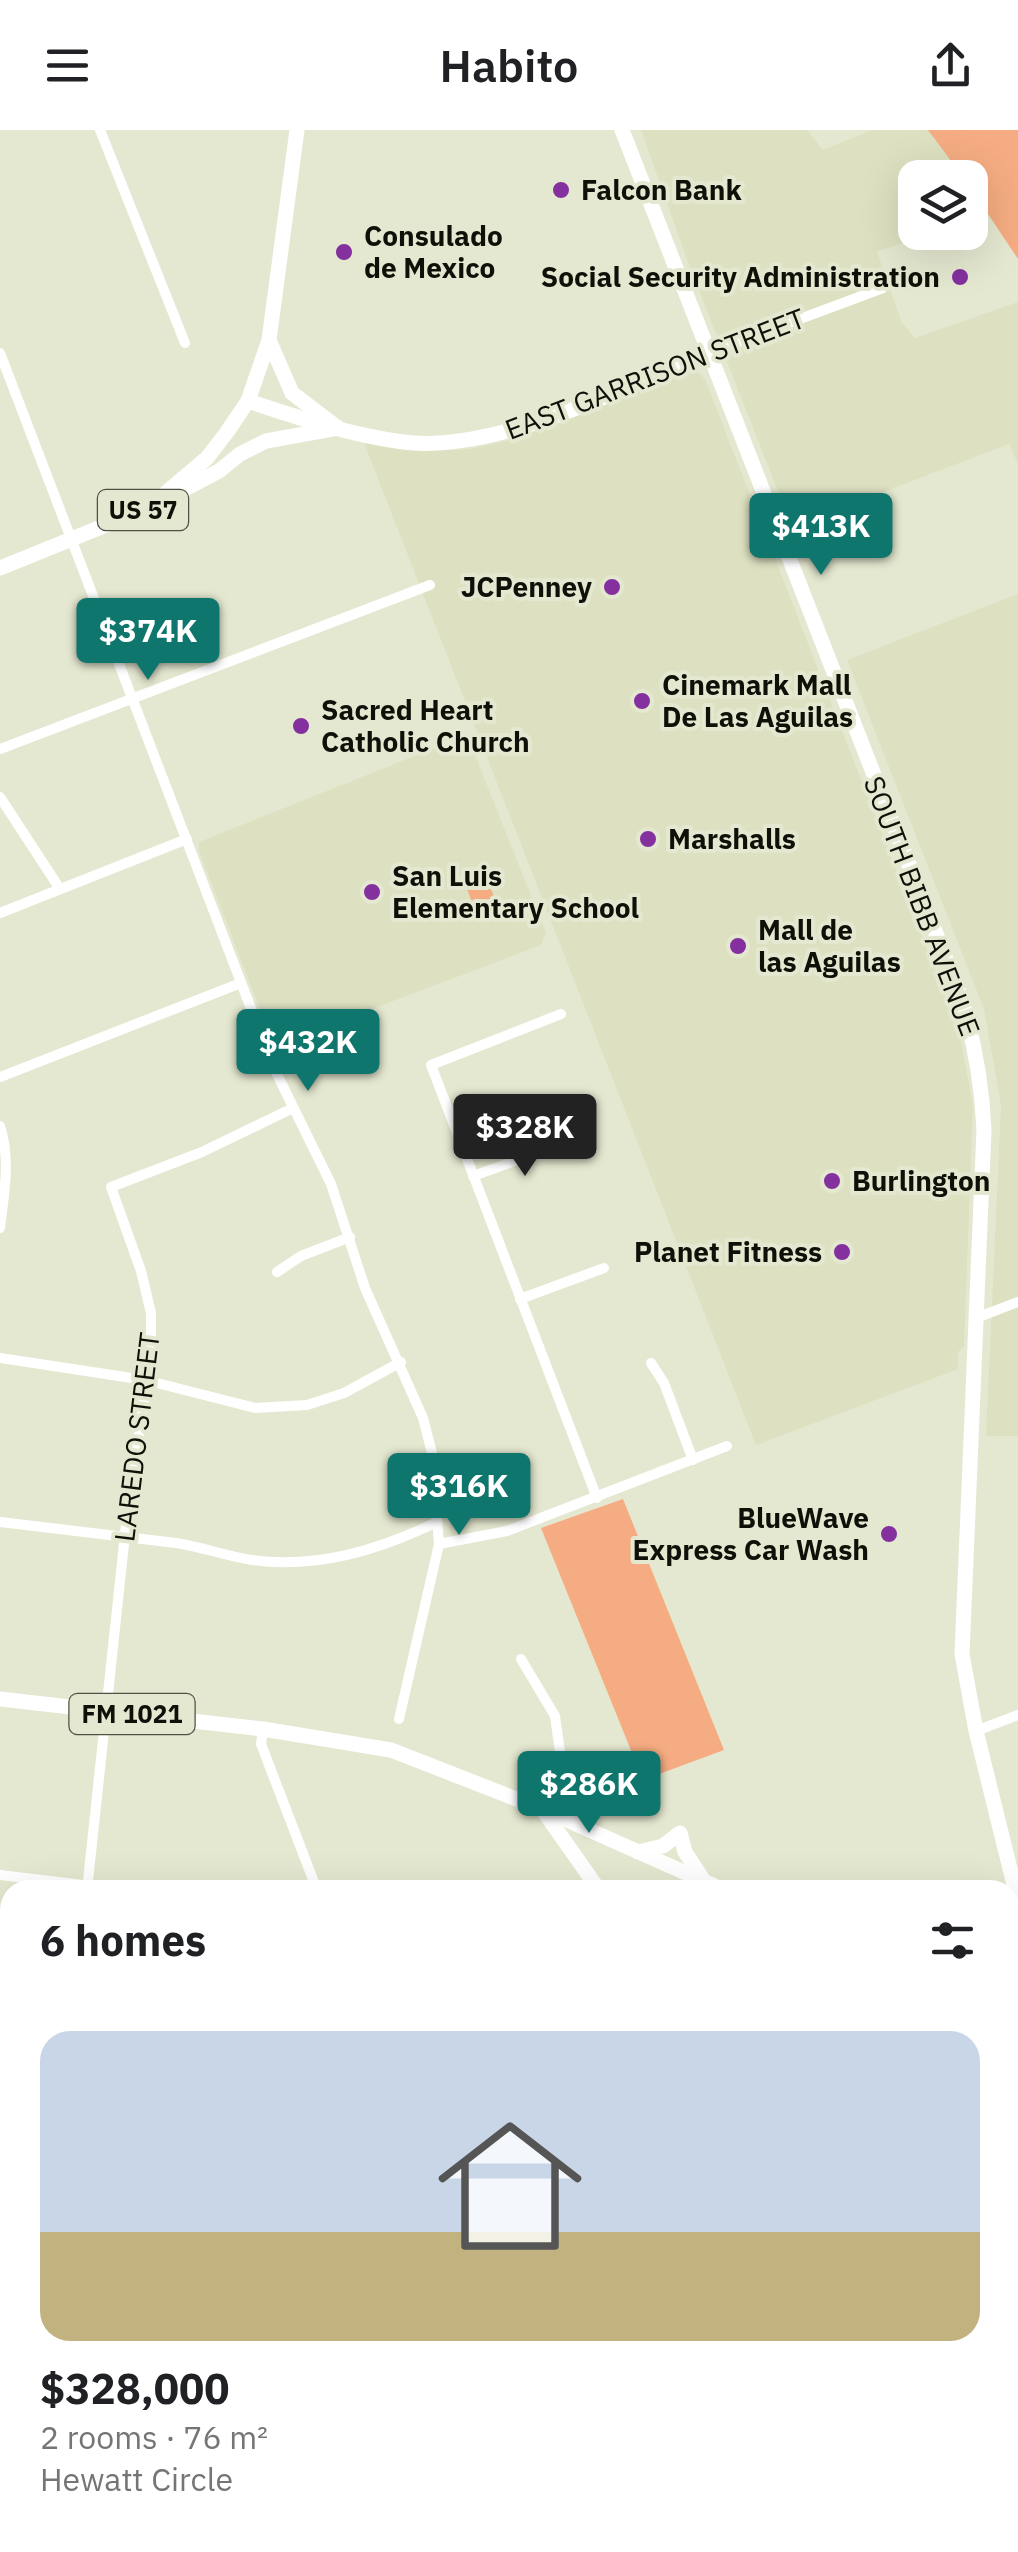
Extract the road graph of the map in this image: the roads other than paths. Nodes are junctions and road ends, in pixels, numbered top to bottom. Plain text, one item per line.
1 (100, 130) edge
2 (298, 130) edge
3 (622, 130) edge
4 (883, 288) dead end
5 (269, 340) junction
6 (184, 342) dead end
7 (0, 353) edge
8 (709, 353) junction
9 (248, 400) junction
10 (338, 428) junction
11 (148, 508) junction
12 (70, 542) junction
13 (0, 568) edge
14 (430, 585) dead end
15 (132, 698) junction
16 (0, 749) edge
17 (0, 797) edge
18 (187, 839) junction
19 (60, 888) junction
20 (0, 913) edge
21 (241, 983) junction
22 (561, 1014) dead end
23 (0, 1077) edge
24 (293, 1108) junction
25 (0, 1126) edge
26 (562, 1144) dead end
27 (473, 1176) junction
28 (0, 1228) edge
29 (350, 1237) junction
30 (604, 1268) dead end
31 (276, 1272) dead end
32 (520, 1299) junction
33 (1018, 1302) edge
34 (976, 1318) junction
35 (0, 1358) edge
36 (400, 1362) junction
37 (651, 1364) dead end
38 (145, 1380) junction
39 (728, 1446) dead end
40 (692, 1460) junction
41 (596, 1498) junction
42 (0, 1522) edge
43 (438, 1522) junction
44 (126, 1537) junction
45 (439, 1544) junction
46 (522, 1659) dead end
47 (0, 1698) edge
48 (106, 1711) junction
49 (1018, 1716) edge
50 (399, 1719) dead end
51 (264, 1730) junction
52 (976, 1731) junction
53 (542, 1809) junction
54 (638, 1852) junction
55 (0, 1875) edge
56 (34, 1880) edge
57 (89, 1880) edge
58 (313, 1880) edge
59 (591, 1880) edge
60 (700, 1880) edge
61 (703, 1880) edge
62 (1013, 1880) edge

1 - 6 street
2 - 5 main road, US 57
3 - 8 main road, SOUTH BIBB AVENUE
4 - 8 street, EAST GARRISON STREET
5 - 9 main road, US 57
5 - 10 main road
7 - 12 street
8 - 10 main road, EAST GARRISON STREET
8 - 34 main road, SOUTH BIBB AVENUE
9 - 10 main road, EAST GARRISON STREET
9 - 11 main road, US 57
10 - 11 main road
11 - 12 main road, US 57
12 - 13 main road, US 57
12 - 15 street
14 - 15 street
15 - 16 street
15 - 18 street
17 - 19 street
18 - 19 street
18 - 21 street
19 - 20 street
21 - 23 street
21 - 24 street
22 - 27 street
24 - 29 street
24 - 38 street, LAREDO STREET
25 - 28 street
26 - 27 street
27 - 32 street
29 - 31 street
29 - 36 street
30 - 32 street
32 - 41 street
33 - 34 street
34 - 52 main road, SOUTH BIBB AVENUE
35 - 38 street
36 - 38 street
36 - 43 street
37 - 40 street
38 - 44 street, LAREDO STREET
39 - 40 street
40 - 41 street
41 - 45 street
42 - 44 street
43 - 44 street
43 - 45 street
44 - 48 street, LAREDO STREET
45 - 50 street
46 - 53 street
47 - 48 main road, FM 1021
48 - 51 main road, FM 1021
48 - 57 street, LAREDO STREET
49 - 52 street
51 - 53 main road, FM 1021
51 - 58 street
52 - 62 main road, SOUTH BIBB AVENUE
53 - 54 main road, FM 1021
53 - 59 main road
54 - 60 main road, FM 1021
54 - 61 main road
55 - 56 street

